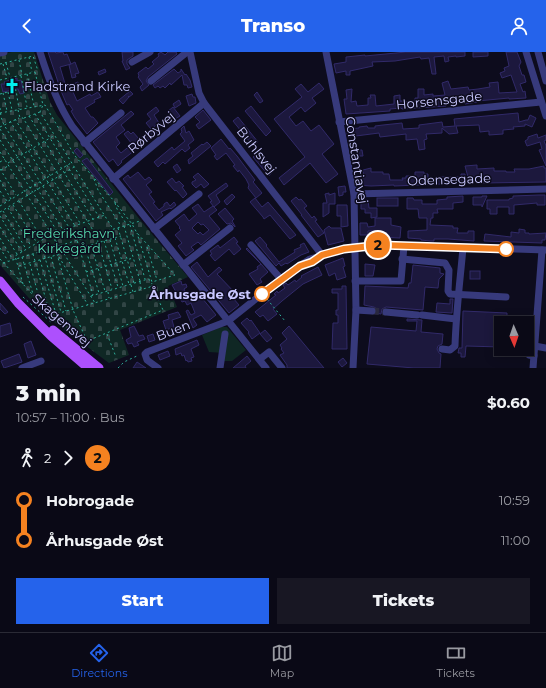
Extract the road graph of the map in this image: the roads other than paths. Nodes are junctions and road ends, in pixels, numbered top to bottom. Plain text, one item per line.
1 (4, 52) edge
2 (40, 52) edge
3 (150, 52) edge
4 (186, 52) edge
5 (190, 52) edge
6 (328, 52) edge
7 (526, 52) edge
8 (538, 52) edge
9 (0, 53) edge
10 (132, 62) dead end
11 (152, 81) dead end
12 (546, 81) edge
13 (541, 102) junction
14 (204, 103) junction
15 (121, 113) dead end
16 (546, 116) edge
17 (339, 122) junction
18 (84, 143) junction
19 (113, 179) junction
20 (546, 189) edge
21 (199, 194) dead end
22 (354, 194) junction
23 (230, 228) dead end
24 (154, 229) junction
25 (251, 245) dead end
26 (404, 246) junction
27 (354, 247) junction
28 (463, 248) junction
29 (544, 250) edge
30 (322, 255) junction
31 (402, 260) junction
32 (183, 266) junction
33 (281, 279) junction
34 (355, 281) junction
35 (0, 282) edge
36 (8, 291) junction
37 (459, 295) junction
38 (506, 297) dead end
39 (356, 310) junction
40 (372, 310) tunnel mouth
41 (386, 312) tunnel mouth
42 (456, 319) junction
43 (228, 321) junction
44 (225, 334) dead end
45 (535, 346) junction
46 (546, 348) edge
47 (442, 349) dead end
48 (534, 356) joint
49 (260, 359) junction
50 (41, 361) dead end
51 (22, 368) edge
52 (88, 368) edge
53 (99, 368) edge
54 (158, 368) edge
55 (220, 368) edge
56 (266, 368) edge
57 (282, 368) edge
58 (354, 368) edge
59 (533, 368) edge

1 - 9 street
2 - 18 street
3 - 10 street
4 - 11 street
5 - 14 street, Buhlsvej
6 - 17 street, Constantiavej
7 - 13 street
8 - 12 street
13 - 16 street
13 - 17 street, Horsensgade
14 - 19 street, Rørbyvej
14 - 30 street, Buhlsvej
15 - 18 street
17 - 22 street, Constantiavej
18 - 19 street
19 - 24 street
20 - 22 street, Odensegade
21 - 24 street
22 - 27 street, Constantiavej
23 - 32 street
24 - 32 street
25 - 33 street
26 - 27 street, Buen
26 - 28 street, Buen
26 - 31 street
27 - 30 street, Buen
27 - 34 street, Constantiavej
28 - 29 street, Buen
28 - 37 street
29 - 45 street
30 - 33 street, Buen
31 - 34 street
31 - 37 street
32 - 43 street
33 - 43 street, Buen
34 - 39 street, Constantiavej
35 - 36 main road, Skagensvej
36 - 52 main road, Skagensvej
36 - 53 main road, Skagensvej
37 - 38 street
37 - 42 street
39 - 40 street
39 - 58 street, Constantiavej
41 - 42 street
42 - 47 street
43 - 49 street
43 - 54 street, Buen
44 - 55 street
45 - 46 street
45 - 48 street
48 - 59 street
49 - 56 street
49 - 57 street
50 - 51 street

